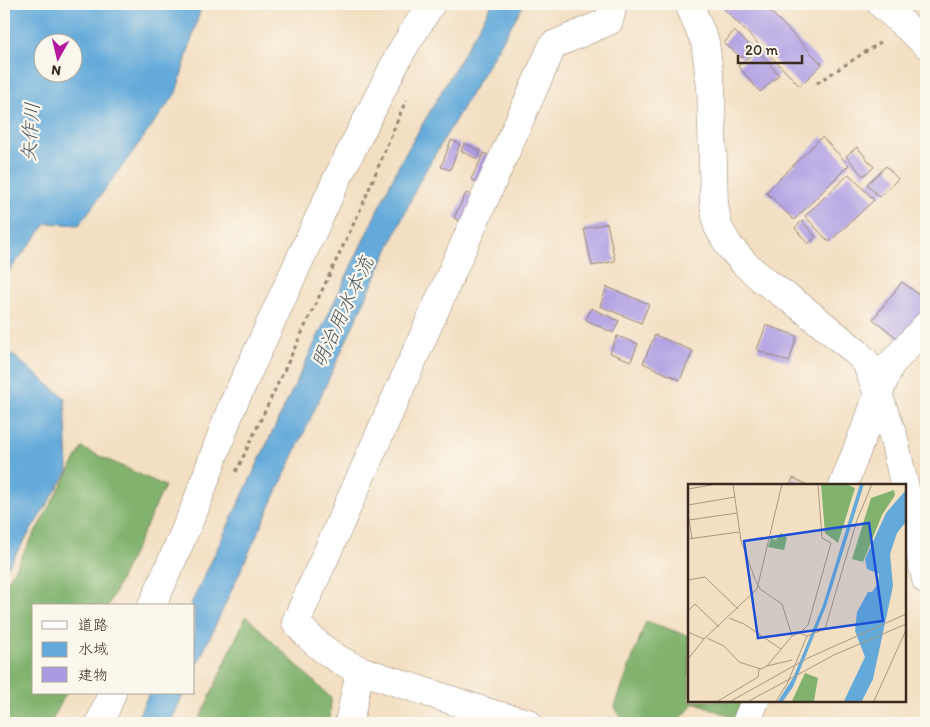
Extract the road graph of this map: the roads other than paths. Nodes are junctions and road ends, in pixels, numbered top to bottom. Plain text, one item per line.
1 (431, 4) edge
2 (613, 4) edge
3 (689, 4) edge
4 (882, 4) edge
5 (916, 35) edge
6 (926, 326) edge
7 (878, 393) junction
8 (844, 484) edge
9 (904, 484) edge
10 (905, 488) edge
11 (926, 580) edge
12 (153, 604) edge
13 (360, 670) junction
14 (112, 694) edge
15 (755, 702) edge
16 (100, 723) edge
17 (349, 723) edge
18 (528, 723) edge
19 (746, 723) edge

1 - 12 street
2 - 13 street
3 - 7 street
4 - 5 street
6 - 7 street
7 - 8 street
7 - 9 street
10 - 11 street
13 - 17 street
13 - 18 street
14 - 16 street
15 - 19 street

